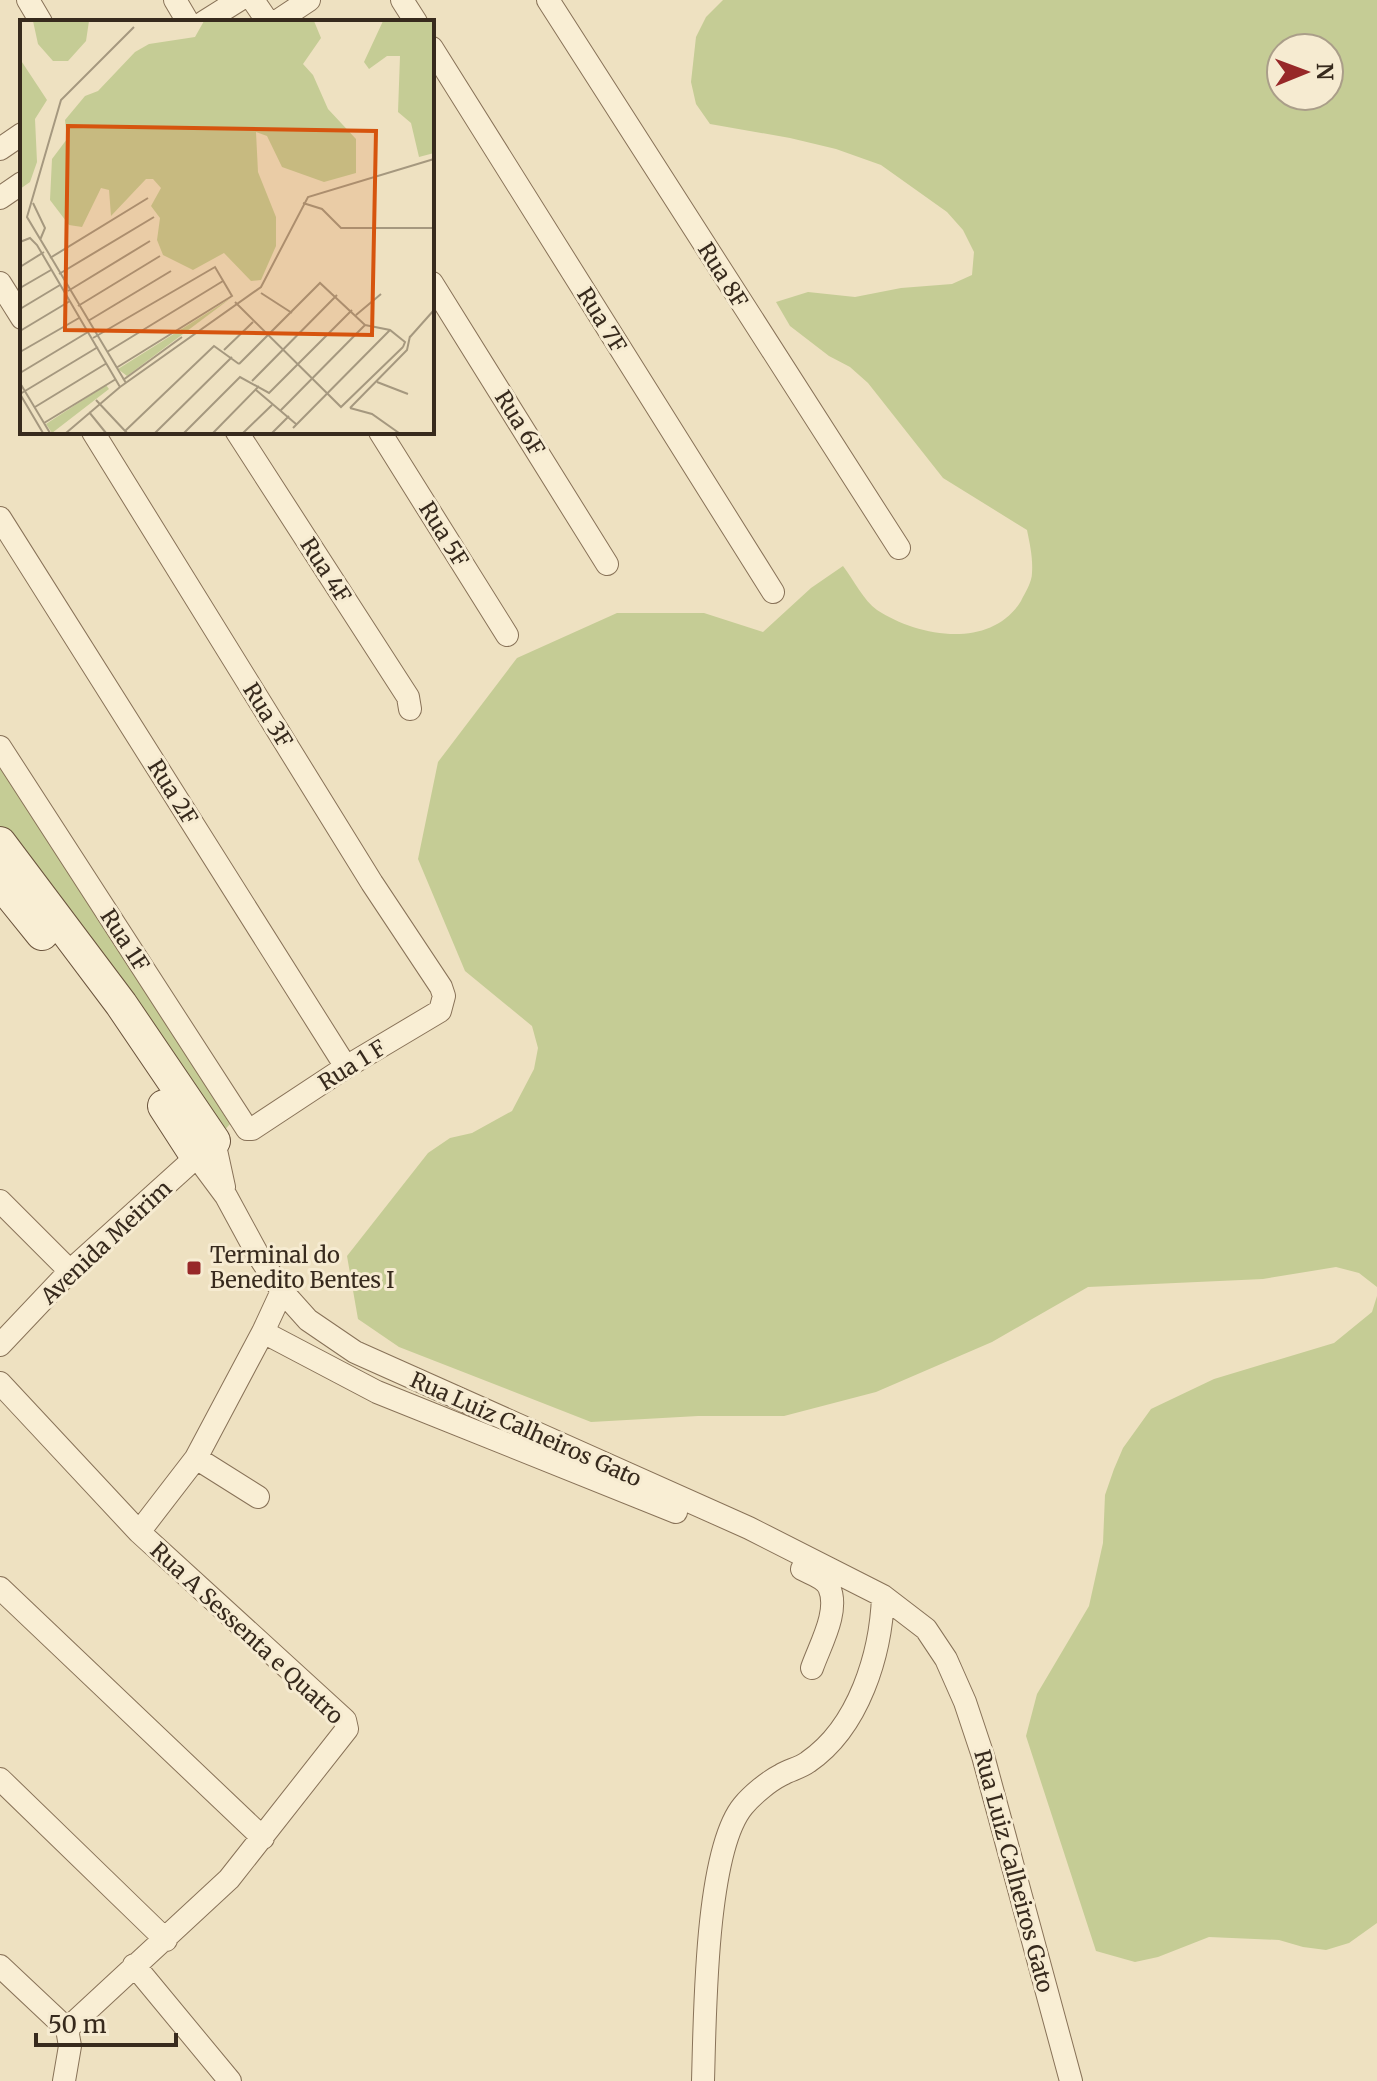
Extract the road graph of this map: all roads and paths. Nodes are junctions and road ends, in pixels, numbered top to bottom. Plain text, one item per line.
1 (28, 0) edge
2 (175, 0) edge
3 (239, 0) edge
4 (253, 0) edge
5 (309, 0) edge
6 (402, 0) edge
7 (548, 0) edge
8 (40, 20) edge
9 (187, 20) edge
10 (207, 20) edge
11 (267, 20) edge
12 (279, 20) edge
13 (415, 20) edge
14 (434, 51) edge
15 (20, 135) edge
16 (0, 149) edge
17 (20, 184) edge
18 (0, 198) edge
19 (0, 283) edge
20 (434, 286) edge
21 (20, 315) edge
22 (94, 434) edge
23 (238, 434) edge
24 (381, 434) edge
25 (0, 518) edge
26 (899, 548) dead end
27 (607, 564) dead end
28 (773, 592) dead end
29 (507, 635) dead end
30 (410, 709) dead end
31 (0, 747) edge
32 (0, 843) edge
33 (2, 891) edge
34 (444, 996) joint
35 (346, 1067) junction
36 (252, 1129) joint
37 (206, 1149) junction
38 (0, 1201) edge
39 (70, 1271) junction
40 (282, 1291) junction
41 (263, 1332) junction
42 (0, 1345) edge
43 (0, 1383) edge
44 (196, 1458) junction
45 (258, 1497) dead end
46 (139, 1532) junction
47 (0, 1588) edge
48 (883, 1596) junction
49 (812, 1668) dead end
50 (0, 1779) edge
51 (263, 1838) junction
52 (166, 1940) junction
53 (134, 1965) junction
54 (0, 1966) edge
55 (67, 2029) junction
56 (64, 2081) edge
57 (230, 2081) edge
58 (703, 2081) edge
59 (1071, 2081) edge

1 - 8 street
2 - 9 street
3 - 10 street
4 - 11 street
5 - 12 street
6 - 13 street
7 - 26 street, Rua 8F
14 - 28 street, Rua 7F
15 - 16 street
17 - 18 street
19 - 21 street
20 - 27 street, Rua 6F
22 - 34 street, Rua 3F
23 - 30 street, Rua 4F
24 - 29 street, Rua 5F
25 - 35 street, Rua 2F
31 - 36 street, Rua 1F
32 - 37 street
33 - 37 street
34 - 35 street, Rua 1 F
35 - 36 street, Rua 1 F
37 - 39 street, Avenida Meirim
37 - 40 street, Rua Luiz Calheiros Gato
38 - 39 street
39 - 42 street, Avenida Meirim
40 - 41 street
40 - 48 street, Rua Luiz Calheiros Gato
41 - 44 street
41 - 49 street
43 - 46 street, Rua A Sessenta e Quatro
44 - 45 street
44 - 46 street
46 - 51 street, Rua A Sessenta e Quatro
47 - 51 street
48 - 58 street
48 - 59 street, Rua Luiz Calheiros Gato
50 - 52 street
51 - 52 street
52 - 53 street
53 - 55 street
53 - 57 street
54 - 55 street
55 - 56 street

